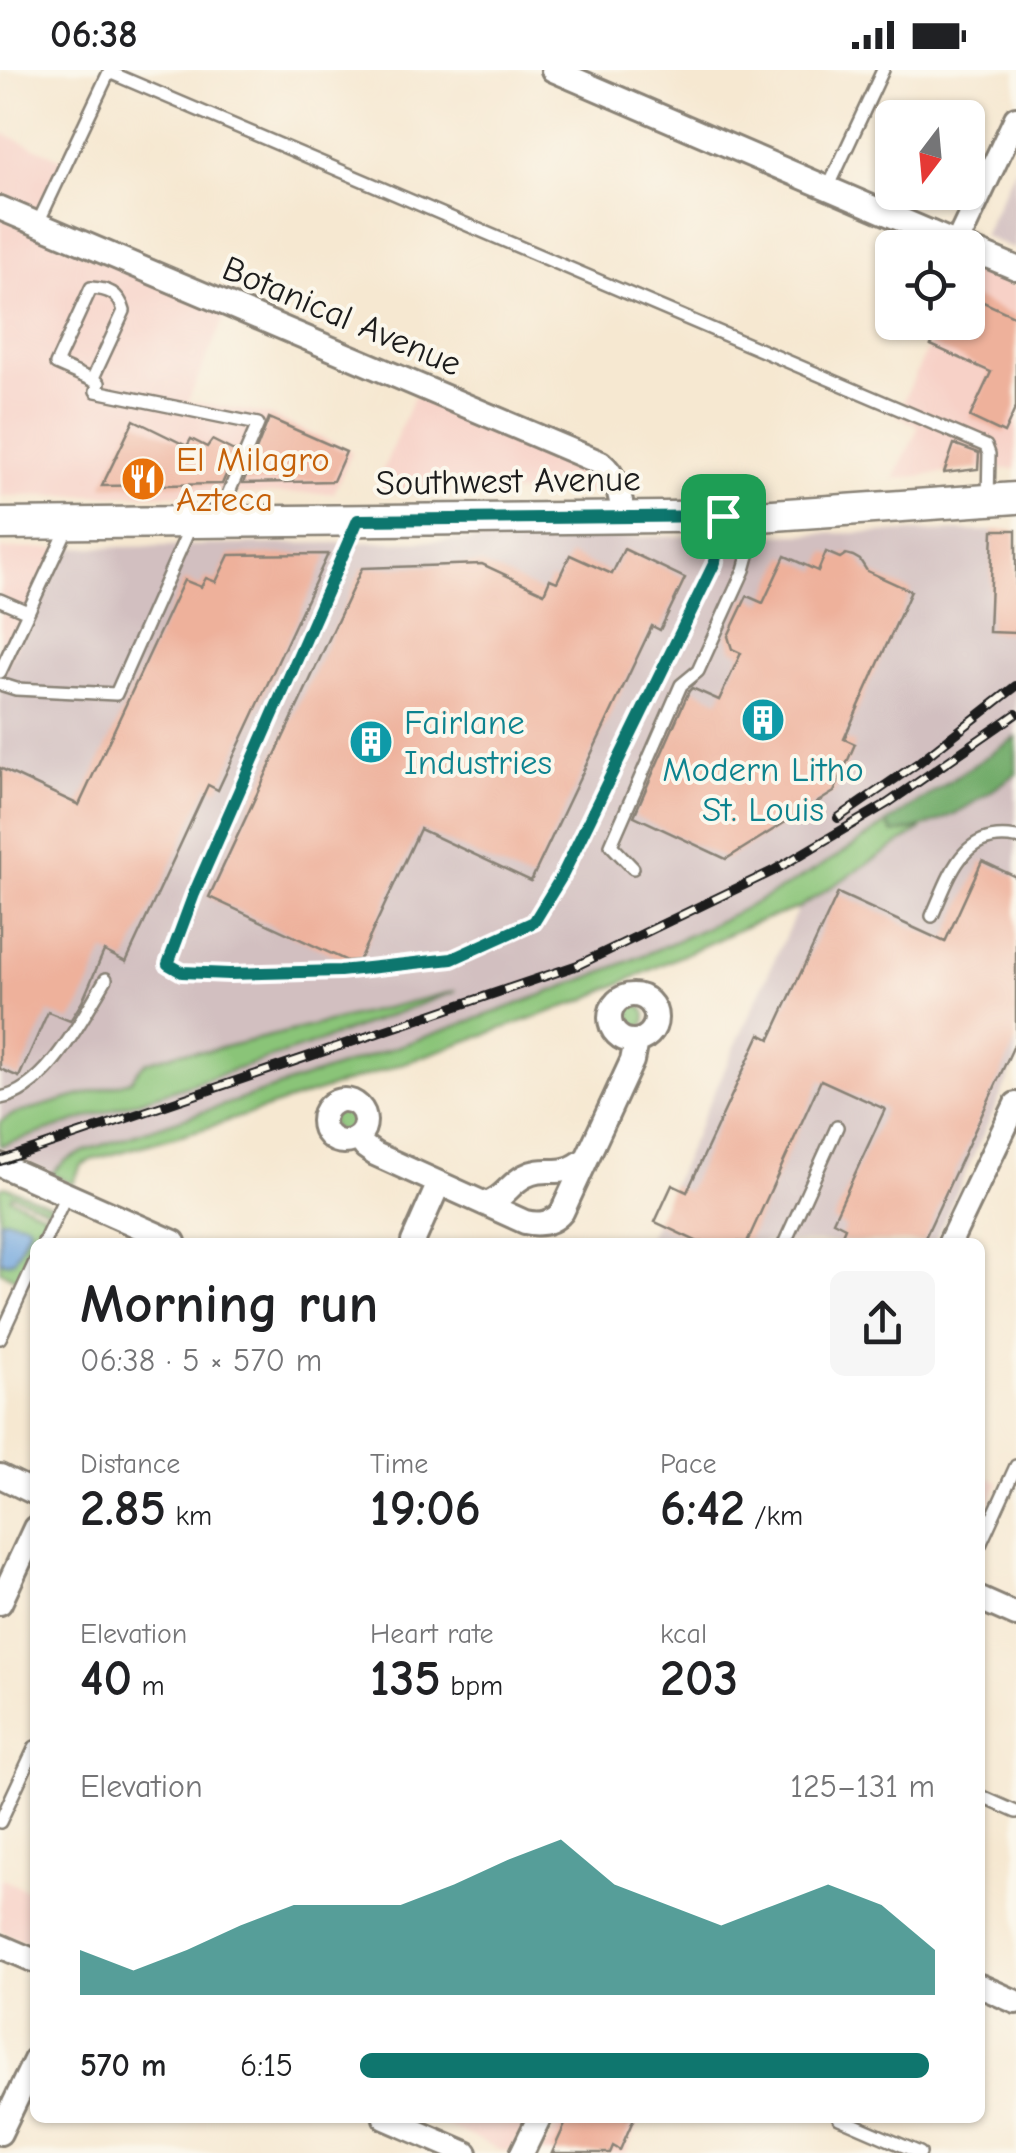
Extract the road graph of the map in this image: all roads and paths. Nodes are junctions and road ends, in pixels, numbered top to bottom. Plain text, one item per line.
1 (553, 70) edge
2 (882, 70) edge
3 (110, 71) edge
4 (1016, 118) edge
5 (828, 188) junction
6 (0, 208) edge
7 (38, 225) junction
8 (926, 230) edge
9 (970, 230) edge
10 (985, 255) edge
11 (1016, 268) edge
12 (94, 385) junction
13 (1002, 498) edge
14 (723, 516) junction
15 (759, 516) junction
16 (624, 517) junction
17 (358, 520) junction
18 (205, 522) junction
19 (70, 523) junction
20 (0, 524) edge
21 (0, 600) edge
22 (28, 612) junction
23 (1, 667) edge
24 (0, 684) edge
25 (1016, 838) edge
26 (634, 868) dead end
27 (932, 916) dead end
28 (106, 979) dead end
29 (636, 1041) dead end
30 (0, 1098) edge
31 (1016, 1104) edge
32 (837, 1127) dead end
33 (1009, 1137) edge
34 (358, 1138) dead end
35 (587, 1158) junction
36 (0, 1165) edge
37 (438, 1183) junction
38 (66, 1194) junction
39 (485, 1204) junction
40 (46, 1238) edge
41 (161, 1238) edge
42 (416, 1238) edge
43 (787, 1238) edge
44 (952, 1238) edge
45 (30, 1273) edge
46 (0, 1338) edge
47 (1016, 1466) edge
48 (0, 1476) edge
49 (30, 1491) edge
50 (985, 1534) edge
51 (28, 1563) edge
52 (985, 1601) edge
53 (0, 1603) edge
54 (1016, 1615) edge
55 (30, 1758) edge
56 (985, 1798) edge
57 (1016, 1812) edge
58 (0, 1822) edge
59 (0, 1946) edge
60 (30, 1960) edge
61 (985, 1988) edge
62 (1016, 2002) edge
63 (30, 2070) edge
64 (537, 2123) edge
65 (851, 2123) edge
66 (425, 2126) edge
67 (0, 2133) edge
68 (466, 2153) edge
69 (522, 2153) edge
70 (920, 2153) edge

1 - 5 street
2 - 5 lane
3 - 7 lane
3 - 13 lane
4 - 9 street
5 - 8 street
6 - 7 street, Botanical Avenue
7 - 16 street, Botanical Avenue
10 - 11 street
12 - 12 lane
12 - 18 lane
13 - 15 street, Southwest Avenue
14 - 15 street, Southwest Avenue
14 - 16 street, Southwest Avenue
14 - 17 lane
15 - 26 lane
16 - 17 street, Southwest Avenue
17 - 18 street, Southwest Avenue
18 - 19 street, Southwest Avenue
18 - 24 lane
19 - 20 street, Southwest Avenue
19 - 22 lane
21 - 22 lane
22 - 23 lane
25 - 27 lane
28 - 30 lane
29 - 35 street
31 - 33 street
32 - 43 lane
33 - 44 street
34 - 37 street
35 - 39 street
35 - 39 street
36 - 38 street
37 - 39 street
37 - 42 street
38 - 40 lane
38 - 41 street
45 - 46 lane
47 - 50 lane
48 - 49 street
51 - 53 street
52 - 54 street
55 - 58 lane
56 - 57 lane
59 - 60 street
61 - 62 street
63 - 67 street
64 - 69 street
65 - 70 lane
66 - 68 street

